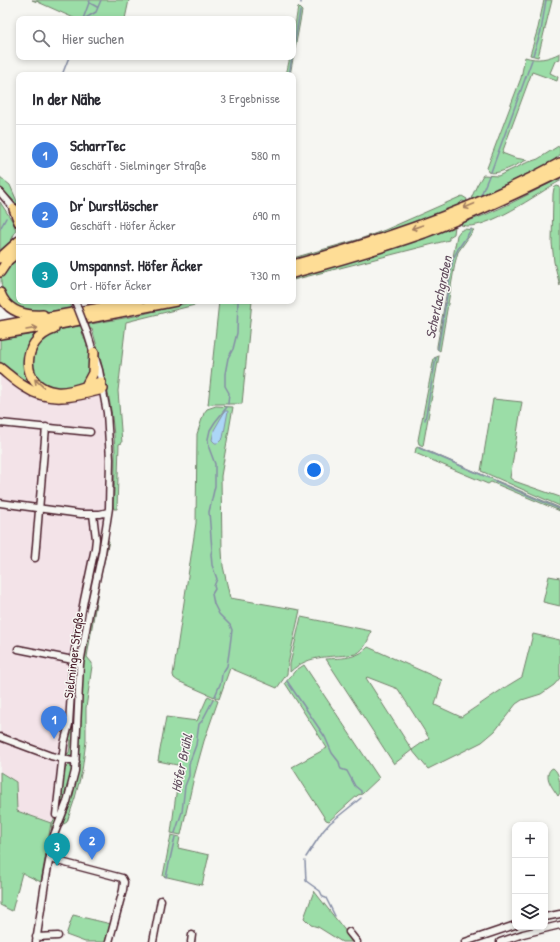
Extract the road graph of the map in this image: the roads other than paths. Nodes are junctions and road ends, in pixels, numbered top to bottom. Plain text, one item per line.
1 (560, 163) edge
2 (560, 172) edge
3 (0, 192) edge
4 (16, 211) edge
5 (16, 243) edge
6 (16, 253) edge
7 (0, 258) edge
8 (296, 264) edge
9 (296, 271) edge
10 (0, 272) edge
11 (0, 293) edge
12 (75, 304) edge
13 (124, 304) edge
14 (161, 304) edge
15 (70, 315) junction
16 (63, 323) junction
17 (0, 326) edge
18 (0, 334) edge
19 (94, 352) junction
20 (0, 368) edge
21 (102, 385) junction
22 (86, 386) junction
23 (0, 423) edge
24 (46, 427) junction
25 (90, 432) dead end
26 (0, 503) edge
27 (39, 508) junction
28 (108, 512) junction
29 (93, 514) junction
30 (35, 558) dead end
31 (18, 649) dead end
32 (72, 660) junction
33 (0, 737) edge
34 (63, 759) junction
35 (76, 762) junction
36 (56, 814) dead end
37 (50, 860) junction
38 (161, 900) dead end
39 (560, 914) edge
40 (548, 916) edge
41 (560, 925) edge
42 (512, 926) edge
43 (349, 932) dead end
44 (58, 936) dead end
45 (36, 940) edge
46 (109, 942) edge
47 (153, 942) edge
48 (357, 942) edge
49 (465, 942) edge
50 (500, 942) edge

1 -> 8 highway
2 - 9 highway
3 - 4 street
5 - 7 highway
6 - 10 highway
11 - 15 highway
12 - 19 street, Sielminger Straße, bridge
13 - 15 highway
14 - 16 highway
15 - 17 highway
18 -> 16 highway
22 -> 16 highway
19 - 21 street, Sielminger Straße
19 - 22 highway
20 - 21 highway
21 - 22 highway
21 - 28 street, Sielminger Straße
23 - 24 street
24 - 25 street
24 - 27 street
26 - 27 street
27 - 29 street
27 - 30 street
28 - 29 street
28 - 35 street, Sielminger Straße
29 - 32 street, Sielminger Straße
31 - 32 street
32 - 34 street, Sielminger Straße
33 - 34 street
34 - 35 street
34 - 36 street, Sielminger Straße
35 - 37 street, Sielminger Straße
37 - 45 street, Sielminger Straße
37 - 46 street
38 - 47 street
39 - 40 street
41 - 50 street
42 - 49 street
43 - 48 street
44 - 45 street

